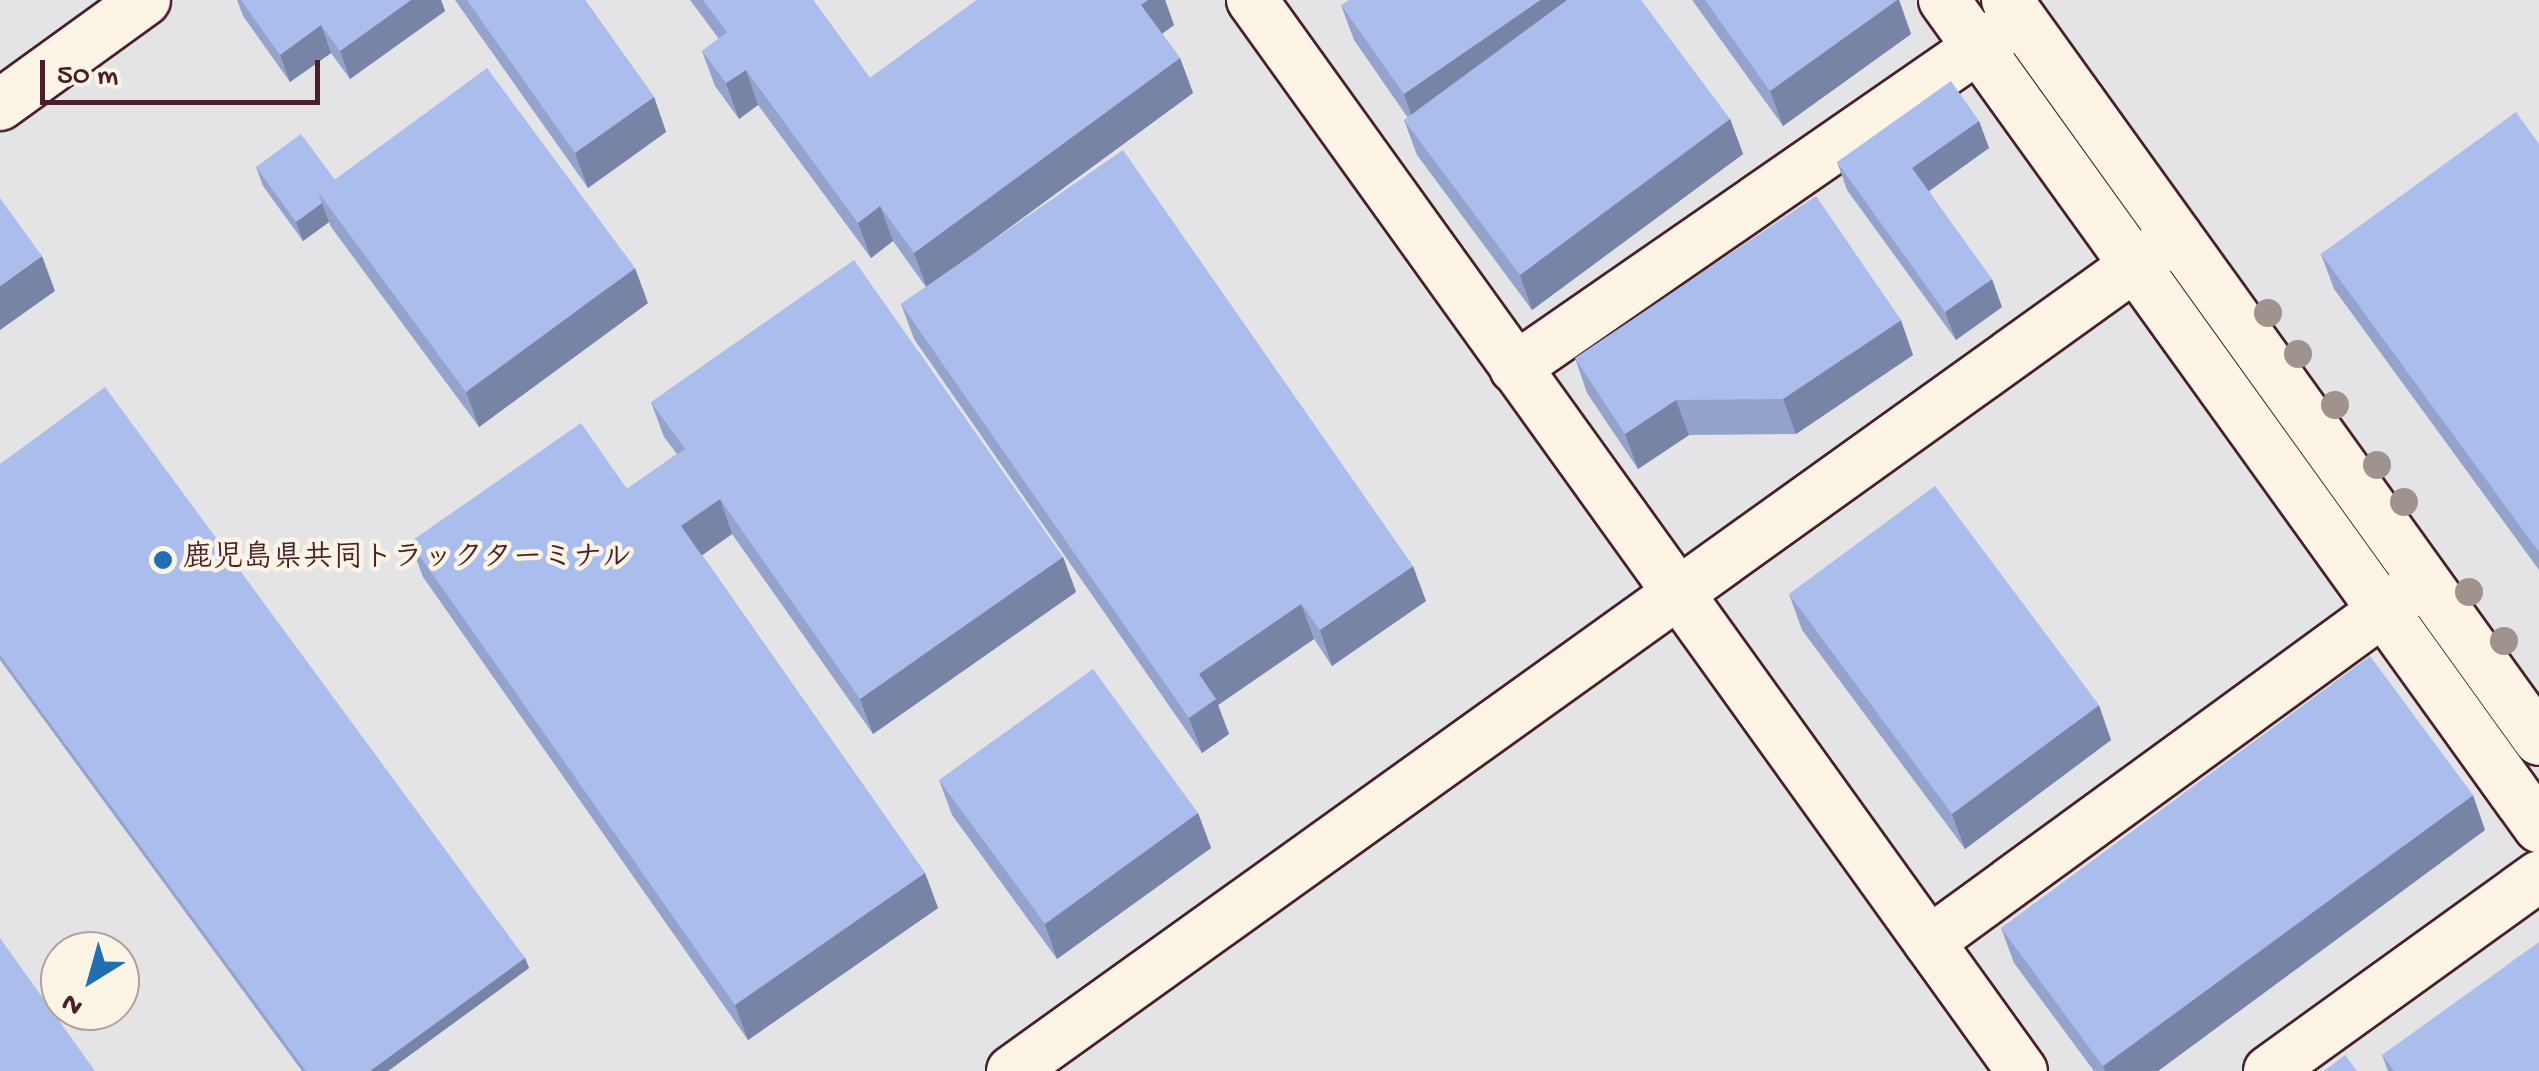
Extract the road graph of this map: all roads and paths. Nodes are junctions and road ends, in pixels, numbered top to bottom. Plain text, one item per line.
1 (145, 0) edge
2 (1252, 0) edge
3 (1944, 0) edge
4 (2013, 9) edge
5 (1978, 47) junction
6 (0, 104) edge
7 (2176, 236) junction
8 (2134, 264) junction
9 (1515, 368) junction
10 (2425, 580) junction
11 (1677, 593) junction
12 (2384, 610) junction
13 (2539, 740) edge
14 (2539, 827) edge
15 (2539, 876) edge
16 (1930, 942) junction
17 (1012, 1071) edge
18 (2022, 1071) edge
19 (2269, 1071) edge

1 - 6 street
2 - 9 street
3 - 5 street
4 - 5 street
4 - 7 street
5 - 8 street
5 - 9 street
7 - 8 street
7 - 10 street
8 - 11 street
8 - 12 street
9 - 11 street
10 - 12 street
10 - 13 street
11 - 16 street
11 - 17 street
12 - 14 street
12 - 16 street
15 - 19 street
16 - 18 street

